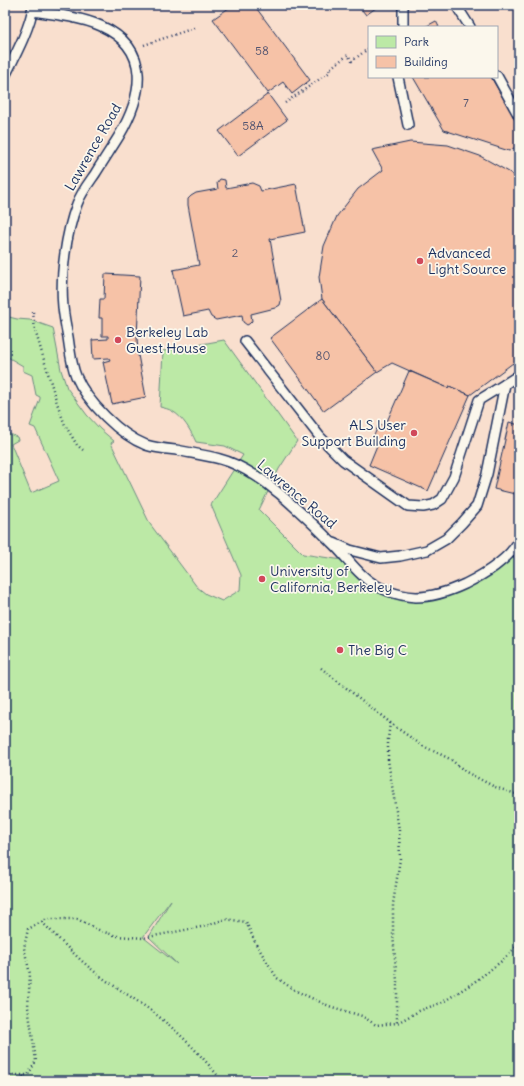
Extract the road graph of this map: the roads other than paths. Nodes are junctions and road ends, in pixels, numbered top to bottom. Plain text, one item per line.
1 (403, 5) edge
2 (456, 5) edge
3 (32, 8) edge
4 (403, 26) edge
5 (469, 26) edge
6 (5, 76) edge
7 (398, 78) edge
8 (498, 78) edge
9 (519, 116) edge
10 (408, 125) dead end
11 (245, 341) dead end
12 (519, 374) edge
13 (505, 384) junction
14 (519, 541) edge
15 (331, 542) junction

1 - 4 lane
2 - 5 lane
3 - 6 lane
3 - 15 lane, Lawrence Road
7 - 10 lane
8 - 9 lane
11 - 13 lane
12 - 13 lane
13 - 15 lane
14 - 15 lane, Lawrence Road

